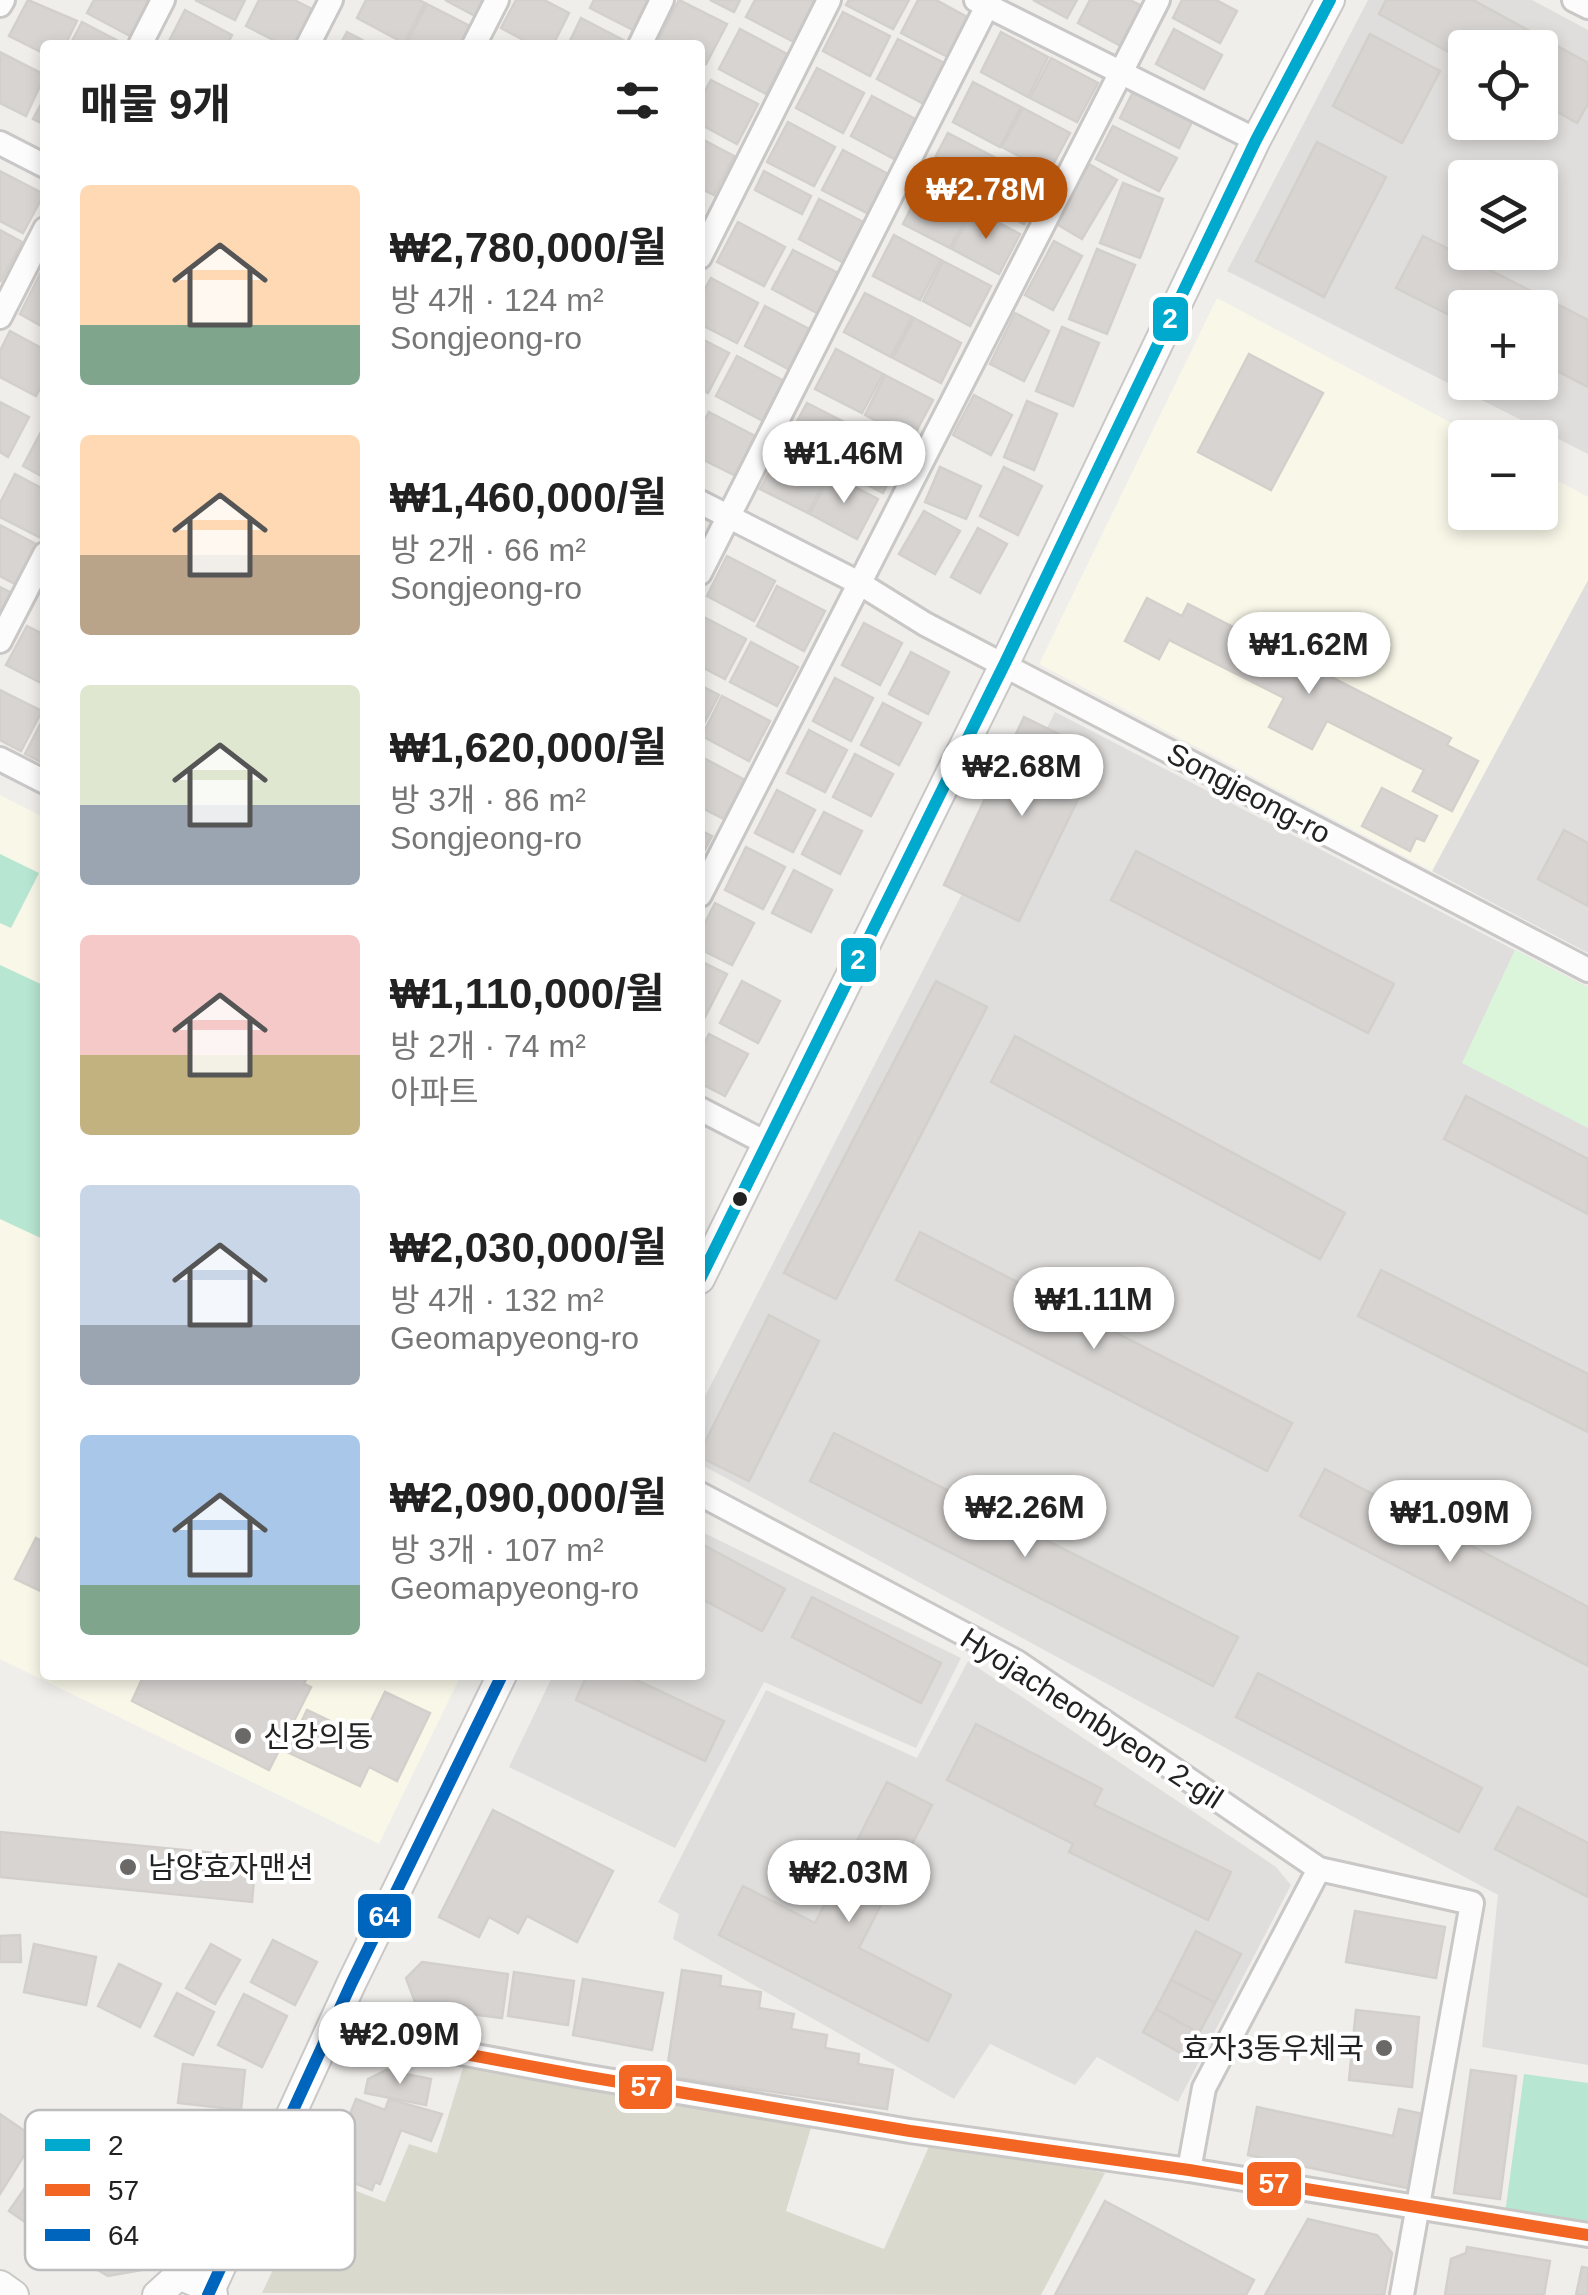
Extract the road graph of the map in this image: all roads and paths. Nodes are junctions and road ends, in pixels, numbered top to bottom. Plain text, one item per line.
1 (163, 0) edge
2 (331, 0) edge
3 (497, 0) edge
4 (662, 0) edge
5 (830, 0) edge
6 (1158, 0) edge
7 (1330, 0) edge
8 (1574, 0) edge
9 (984, 2) edge
10 (1588, 7) edge
11 (143, 40) edge
12 (311, 40) edge
13 (477, 40) edge
14 (642, 40) edge
15 (1120, 74) junction
16 (1256, 140) junction
17 (0, 143) edge
18 (40, 163) edge
19 (40, 239) edge
20 (705, 246) edge
21 (0, 317) edge
22 (705, 504) edge
23 (729, 516) junction
24 (705, 563) edge
25 (40, 564) edge
26 (860, 583) junction
27 (0, 641) edge
28 (1005, 664) junction
29 (0, 759) edge
30 (40, 779) edge
31 (705, 884) edge
32 (1588, 970) edge
33 (705, 1112) edge
34 (768, 1144) junction
35 (705, 1269) edge
36 (705, 1497) edge
37 (500, 1680) edge
38 (1320, 1869) junction
39 (338, 2014) junction
40 (294, 2110) edge
41 (1189, 2170) junction
42 (1419, 2208) junction
43 (1588, 2235) edge
44 (221, 2270) edge
45 (0, 2285) edge
46 (211, 2293) edge
47 (14, 2295) edge
48 (156, 2295) edge
49 (1402, 2295) edge

1 - 11 street
2 - 12 street
3 - 13 street
4 - 14 street
5 - 20 street
6 - 15 street
7 - 16 street
8 - 10 street
9 - 15 street
9 - 23 street
15 - 16 street
15 - 26 street
16 - 28 street
17 - 18 street
19 - 21 street
22 - 23 street, Songjeong-ro
23 - 24 street
23 - 26 street, Songjeong-ro
25 - 27 street
26 - 28 street, Songjeong-ro
26 - 31 street
28 - 32 street, Songjeong-ro
28 - 34 street
29 - 30 street
33 - 34 street
34 - 35 street
36 - 38 street, Hyojacheonbyeon 2-gil
37 - 39 street
38 - 41 street
38 - 42 street, Hyojacheonbyeon 2-gil
39 - 40 street
39 - 41 street
41 - 42 street
42 - 43 street
42 - 49 street, Hyojacheonbyeon 2-gil
44 - 46 street
45 - 47 street
46 - 48 street

